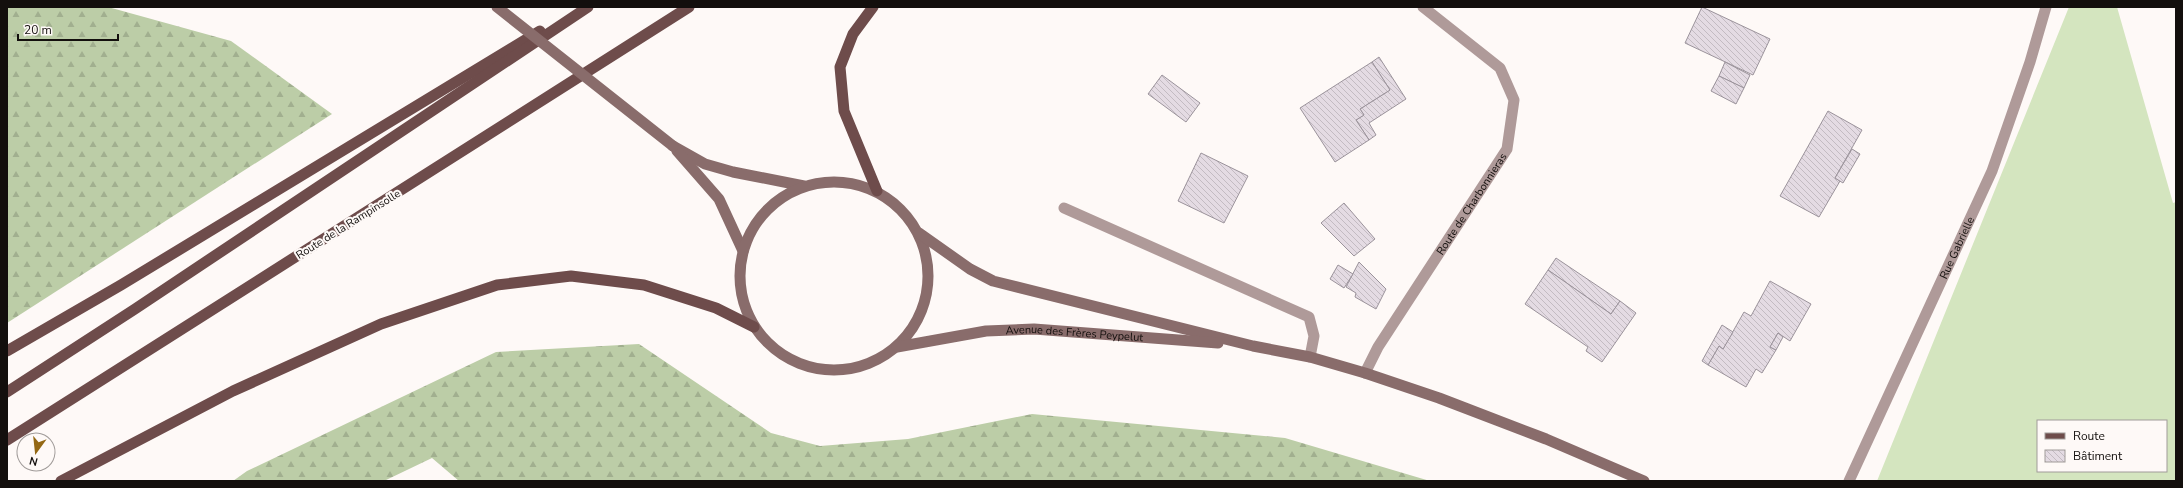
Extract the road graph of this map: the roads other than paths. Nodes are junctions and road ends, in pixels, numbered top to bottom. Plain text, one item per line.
1 (497, 7) edge
2 (579, 7) edge
3 (588, 7) edge
4 (689, 7) edge
5 (873, 7) edge
6 (1423, 7) edge
7 (2046, 7) edge
8 (672, 146) junction
9 (804, 186) junction
10 (876, 191) junction
11 (1064, 208) dead end
12 (919, 233) junction
13 (743, 251) junction
14 (754, 327) junction
15 (1253, 346) junction
16 (897, 348) junction
17 (7, 351) edge
18 (1310, 357) junction
19 (1365, 373) junction
20 (7, 392) edge
21 (7, 440) edge
22 (61, 481) edge
23 (1644, 481) edge
24 (1849, 481) edge

1 - 8 main road, bridge
2 - 17 main road
3 - 20 main road
4 - 21 main road, Route de la Rampinsolle
5 - 10 main road
6 - 19 street, Route de Charbonnieras
7 - 24 street, Rue Gabrielle
8 - 9 main road
8 - 13 main road
9 - 10 main road
9 - 13 main road
10 - 12 main road
11 - 18 street
12 - 15 main road, Avenue des Frères Peypelut
12 - 16 main road
13 - 14 main road
14 - 16 main road
14 - 22 main road
15 - 16 main road, Avenue des Frères Peypelut
15 - 18 main road, Avenue des Frères Peypelut
18 - 19 main road, Avenue des Frères Peypelut
19 - 23 main road, Avenue des Frères Peypelut

